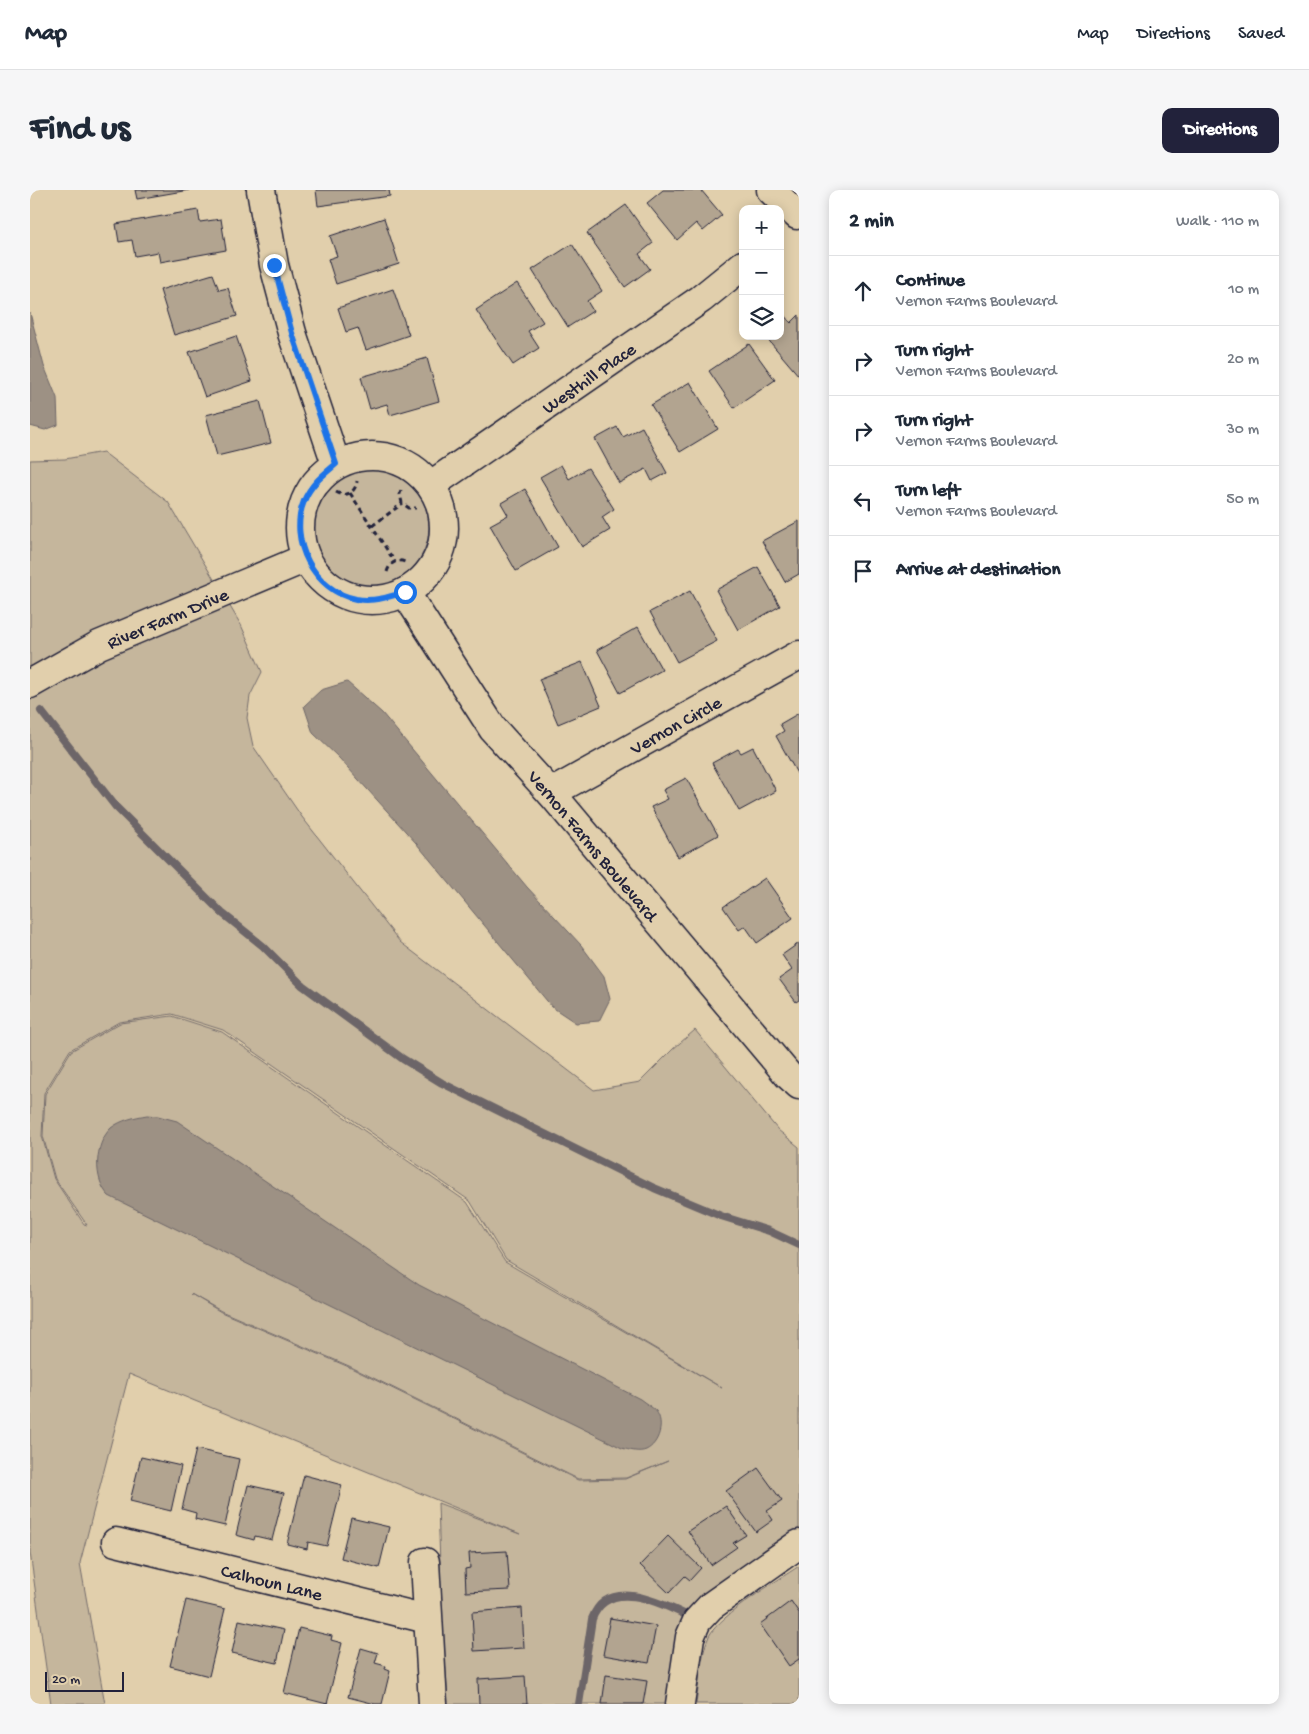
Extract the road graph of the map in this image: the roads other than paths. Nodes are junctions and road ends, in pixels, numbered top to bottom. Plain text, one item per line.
1 (261, 190) edge
2 (771, 190) edge
3 (792, 219) edge
4 (739, 268) edge
5 (347, 472) junction
6 (431, 485) junction
7 (306, 558) junction
8 (405, 592) junction
9 (799, 654) edge
10 (30, 684) edge
11 (551, 793) junction
12 (799, 1085) edge
13 (116, 1542) dead end
14 (799, 1544) edge
15 (425, 1562) dead end
16 (427, 1619) junction
17 (433, 1704) edge
18 (680, 1704) edge

1 - 5 street
2 - 3 street
4 - 6 street, Westhill Place
5 - 6 street
5 - 7 street
6 - 8 street
7 - 8 street
7 - 10 street, River Farm Drive
8 - 11 street, Vernon Farms Boulevard
9 - 11 street, Vernon Circle
11 - 12 street, Vernon Farms Boulevard
13 - 16 street, Calhoun Lane
14 - 18 street
15 - 16 street
16 - 17 street

